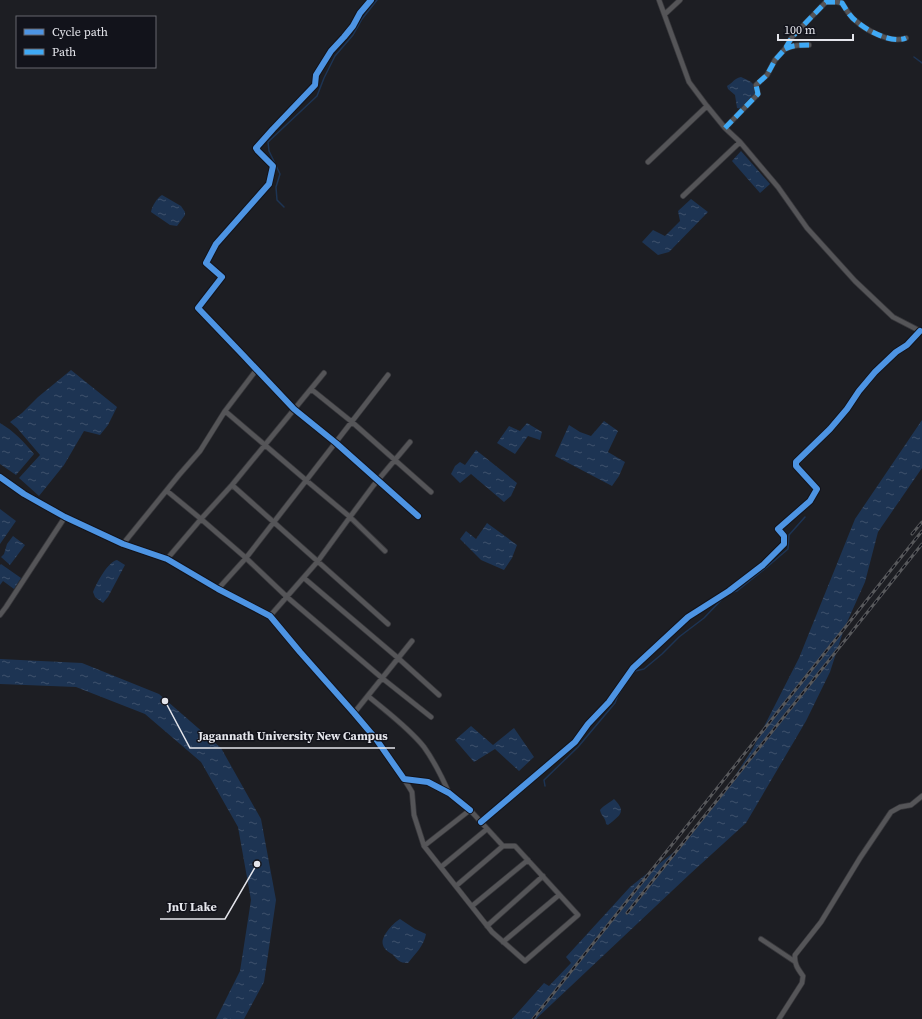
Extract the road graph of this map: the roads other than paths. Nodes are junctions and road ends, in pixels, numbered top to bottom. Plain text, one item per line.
1 (371, 0) edge
2 (659, 0) edge
3 (680, 0) edge
4 (825, 1) edge
5 (665, 14) junction
6 (906, 38) dead end
7 (809, 45) dead end
8 (785, 49) junction
9 (707, 106) junction
10 (725, 128) junction
11 (740, 142) junction
12 (648, 162) dead end
13 (683, 196) dead end
14 (921, 332) edge
15 (257, 369) junction
16 (324, 373) dead end
17 (388, 375) dead end
18 (311, 389) junction
19 (294, 409) junction
20 (225, 411) junction
21 (352, 422) junction
22 (410, 442) dead end
23 (336, 443) junction
24 (265, 445) junction
25 (395, 460) junction
26 (0, 477) edge
27 (306, 481) junction
28 (378, 481) junction
29 (232, 485) junction
30 (167, 491) junction
31 (431, 492) dead end
32 (418, 516) dead end
33 (65, 517) junction
34 (350, 517) junction
35 (201, 519) junction
36 (274, 523) junction
37 (124, 544) junction
38 (385, 551) dead end
39 (246, 558) junction
40 (167, 559) junction
41 (318, 561) junction
42 (304, 578) junction
43 (218, 589) junction
44 (287, 596) junction
45 (0, 615) edge
46 (270, 616) junction
47 (388, 624) dead end
48 (412, 641) dead end
49 (398, 658) junction
50 (382, 678) junction
51 (439, 695) dead end
52 (368, 696) junction
53 (354, 712) junction
54 (431, 717) dead end
55 (404, 779) junction
56 (449, 793) junction
57 (922, 796) edge
58 (470, 810) junction
59 (481, 822) junction
60 (487, 829) junction
61 (424, 846) junction
62 (503, 846) junction
63 (528, 860) junction
64 (441, 867) junction
65 (543, 876) junction
66 (456, 886) junction
67 (559, 894) junction
68 (472, 906) junction
69 (487, 926) junction
70 (761, 939) dead end
71 (503, 942) junction
72 (794, 961) junction
73 (780, 1019) edge

1 - 15 street
2 - 5 street
3 - 5 street
4 - 6 street
4 - 8 street
5 - 9 street
7 - 8 street
8 - 10 street
9 - 10 street
9 - 12 street
10 - 11 street
11 - 13 street
11 - 14 street
14 - 59 street
15 - 19 street
15 - 20 street
16 - 18 street
17 - 21 street
18 - 19 street
18 - 21 street
19 - 23 street
19 - 24 street
20 - 24 street
20 - 30 street
21 - 23 street
21 - 25 street
22 - 25 street
23 - 27 street
23 - 28 street
24 - 27 street
24 - 29 street
25 - 28 street
25 - 31 street
26 - 33 street
27 - 34 street
27 - 36 street
28 - 32 street
28 - 34 street
29 - 35 street
29 - 36 street
30 - 35 street
30 - 37 street
33 - 37 street
33 - 45 street
34 - 38 street
34 - 41 street
35 - 39 street
35 - 40 street
36 - 39 street
36 - 41 street
37 - 40 street
39 - 43 street
39 - 44 street
40 - 43 street
41 - 42 street
41 - 47 street
42 - 44 street
42 - 49 street
43 - 46 street
44 - 46 street
44 - 50 street
46 - 53 street
48 - 49 street
49 - 50 street
49 - 51 street
50 - 52 street
50 - 54 street
52 - 53 street
52 - 56 street
53 - 55 street
55 - 56 street
55 - 61 street
56 - 58 street
57 - 72 street
58 - 59 street
58 - 61 street
59 - 60 street
60 - 62 street
60 - 64 street
61 - 64 street
62 - 63 street
62 - 66 street
63 - 65 street
63 - 68 street
64 - 66 street
65 - 67 street
65 - 69 street
66 - 68 street
67 - 71 street
67 - 71 street
68 - 69 street
69 - 71 street
70 - 72 street
72 - 73 street

